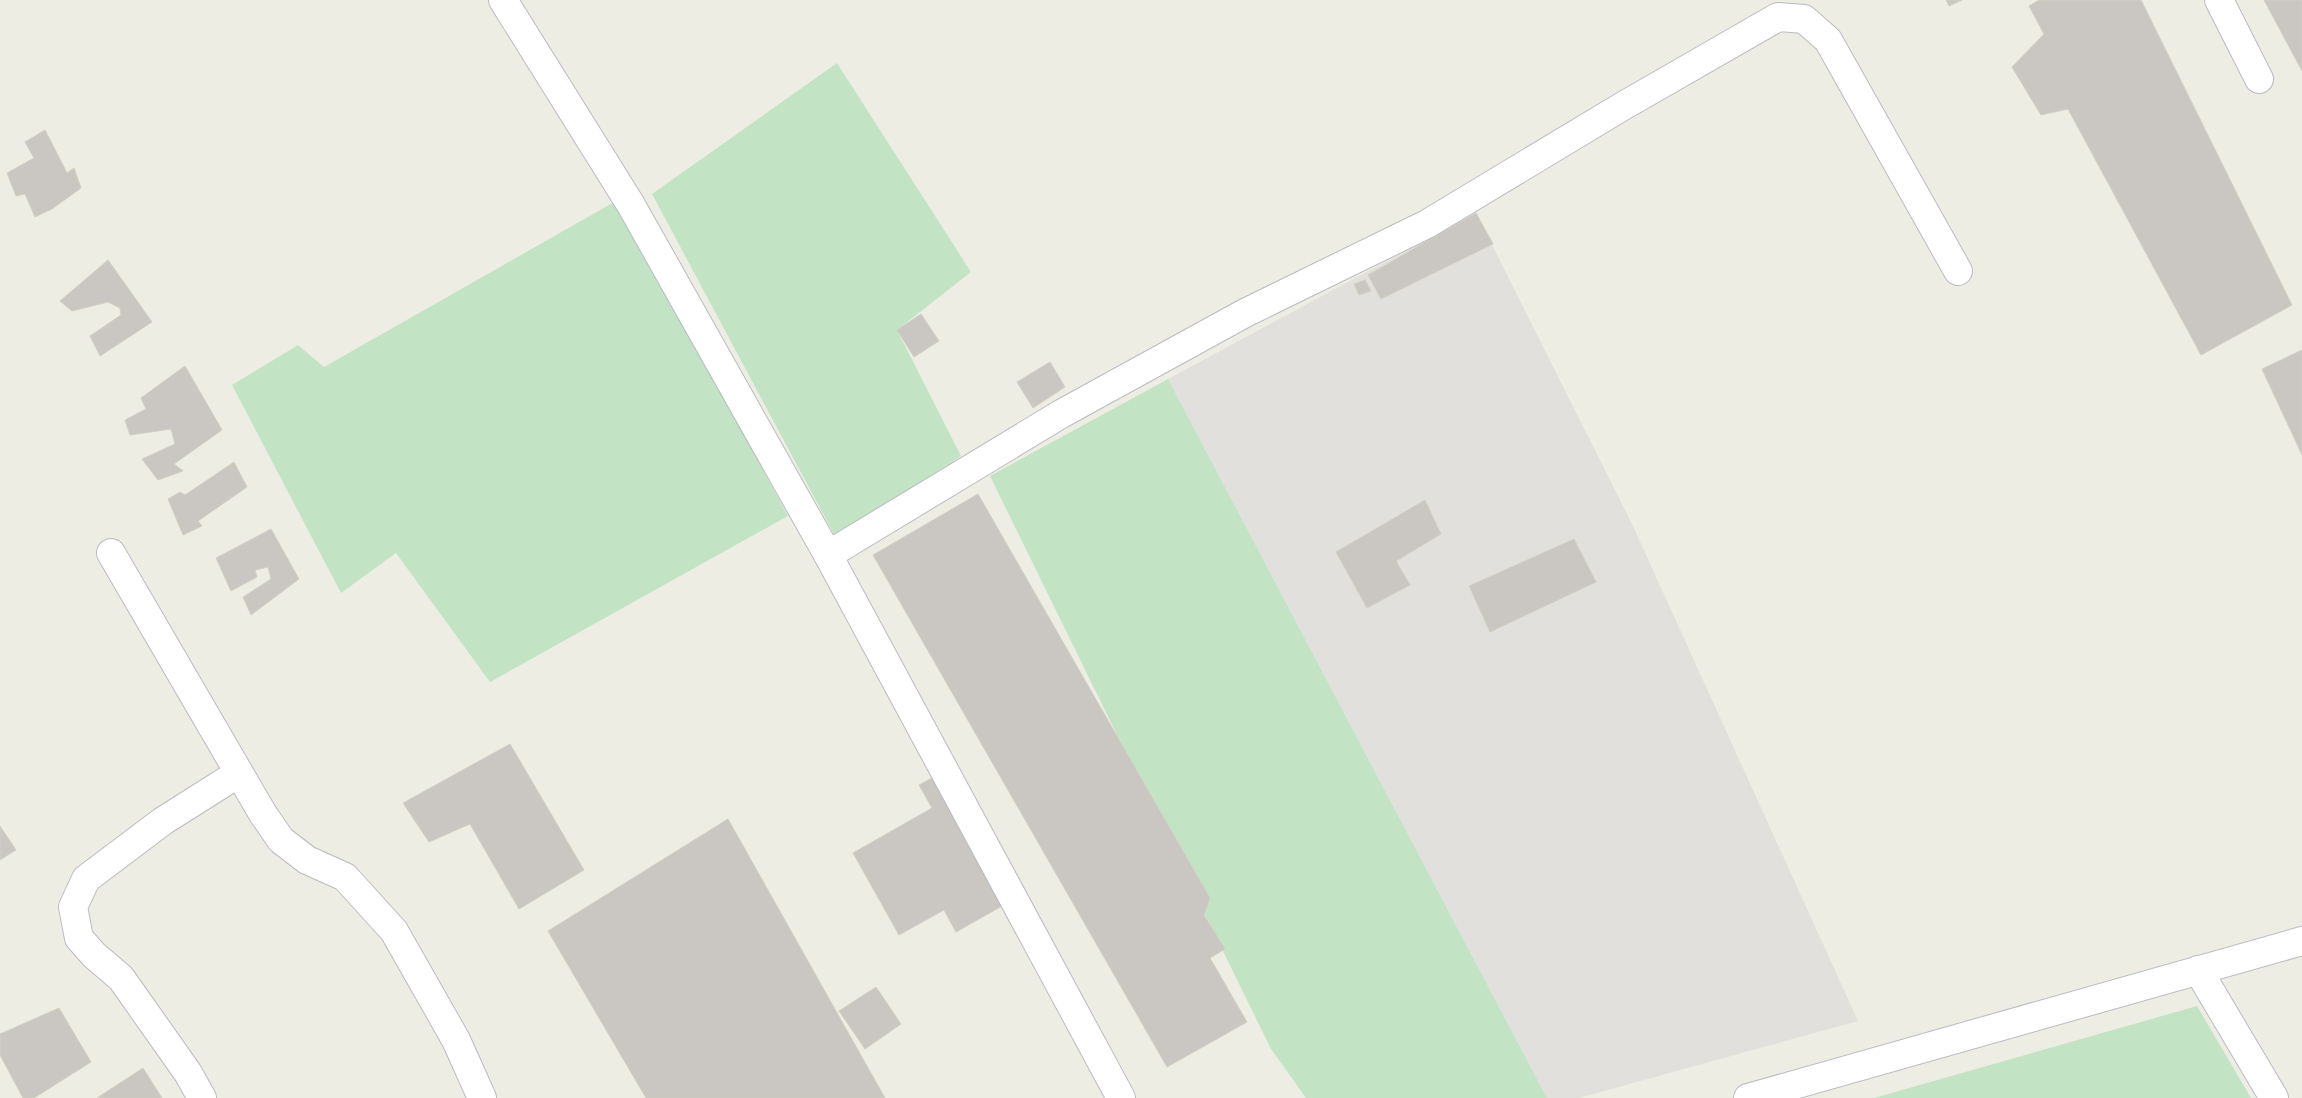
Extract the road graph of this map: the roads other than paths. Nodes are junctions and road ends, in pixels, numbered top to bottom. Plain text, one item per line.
1 (503, 0) edge
2 (2219, 0) edge
3 (2259, 79) dead end
4 (1958, 271) dead end
5 (111, 552) dead end
6 (828, 555) junction
7 (239, 773) junction
8 (2302, 941) edge
9 (2198, 970) junction
10 (202, 1098) edge
11 (482, 1098) edge
12 (1121, 1098) edge
13 (1748, 1098) edge
14 (2274, 1098) edge

1 - 6 street
2 - 3 street
4 - 6 street
5 - 7 street
6 - 12 street
7 - 10 street
7 - 11 street
8 - 9 street
9 - 13 street
9 - 14 street

